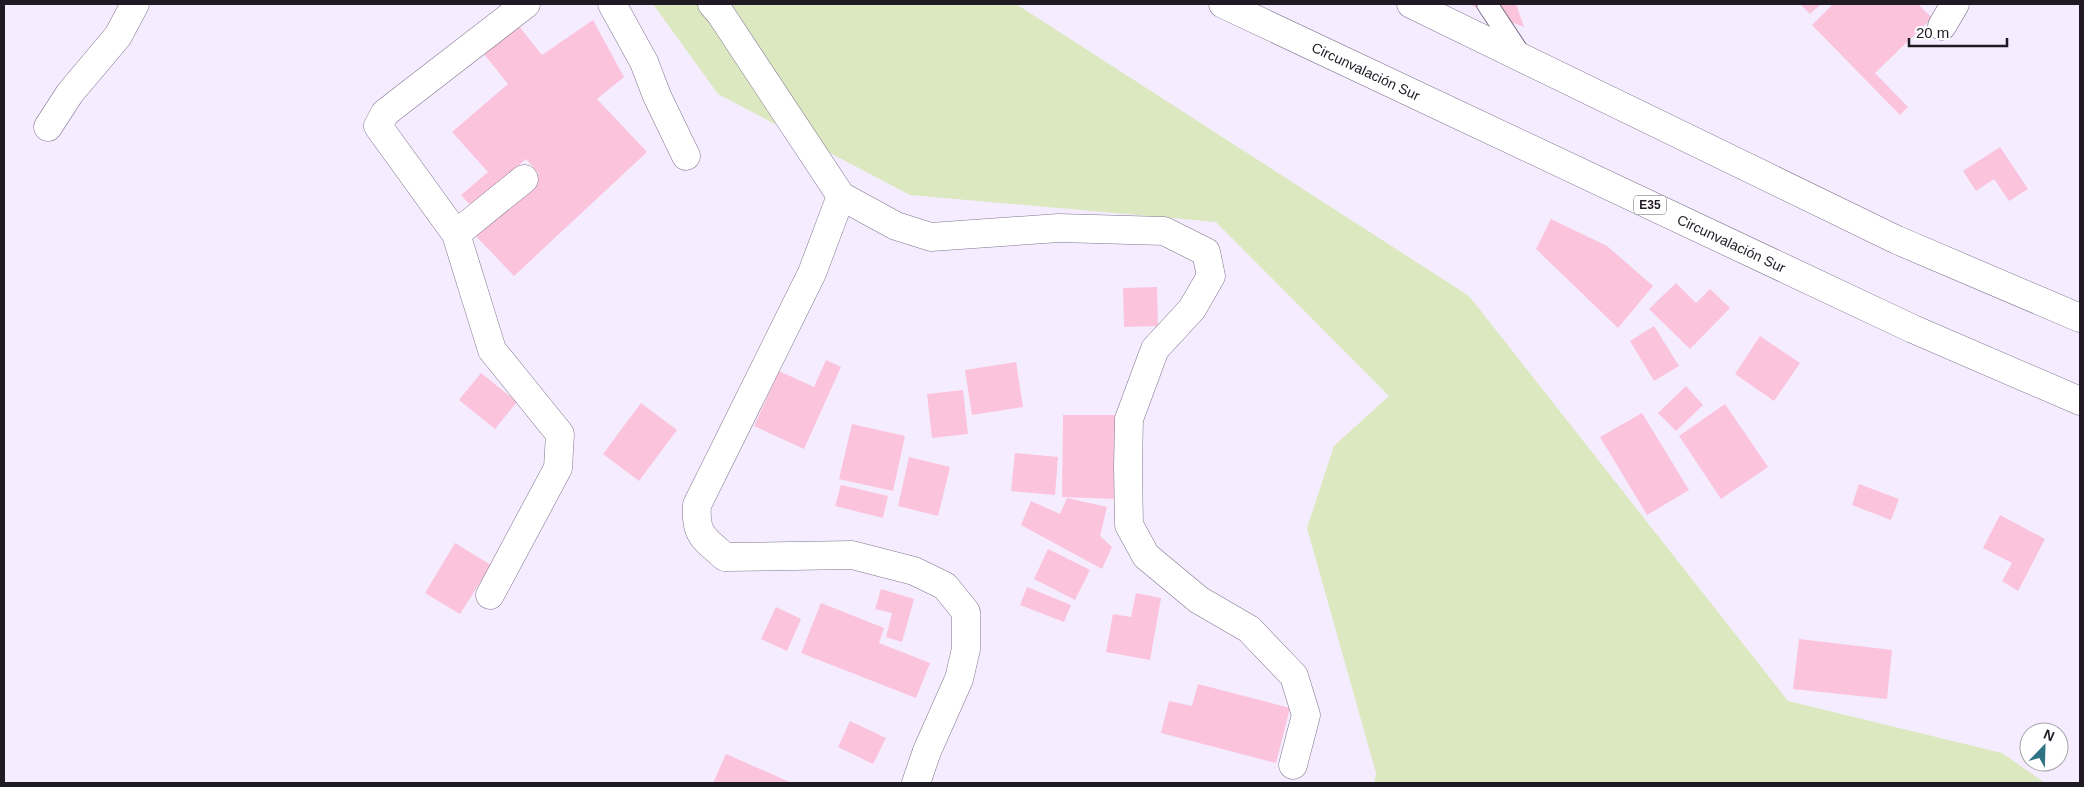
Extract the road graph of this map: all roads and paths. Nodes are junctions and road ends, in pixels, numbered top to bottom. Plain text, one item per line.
1 (135, 4) edge
2 (526, 4) edge
3 (612, 4) edge
4 (712, 4) edge
5 (1223, 4) edge
6 (1411, 4) edge
7 (1486, 4) edge
8 (1522, 56) junction
9 (48, 127) dead end
10 (686, 156) dead end
11 (524, 179) dead end
12 (841, 196) junction
13 (456, 234) junction
14 (2080, 318) edge
15 (2080, 401) edge
16 (490, 595) dead end
17 (1293, 765) dead end
18 (916, 783) edge

1 - 9 main road
2 - 13 main road
3 - 10 main road
4 - 12 main road
5 - 15 main road, Circunvalación Sur / E35
6 - 8 main road
7 - 8 lane
8 - 14 main road
11 - 13 main road
12 - 17 main road
12 - 18 main road
13 - 16 main road

